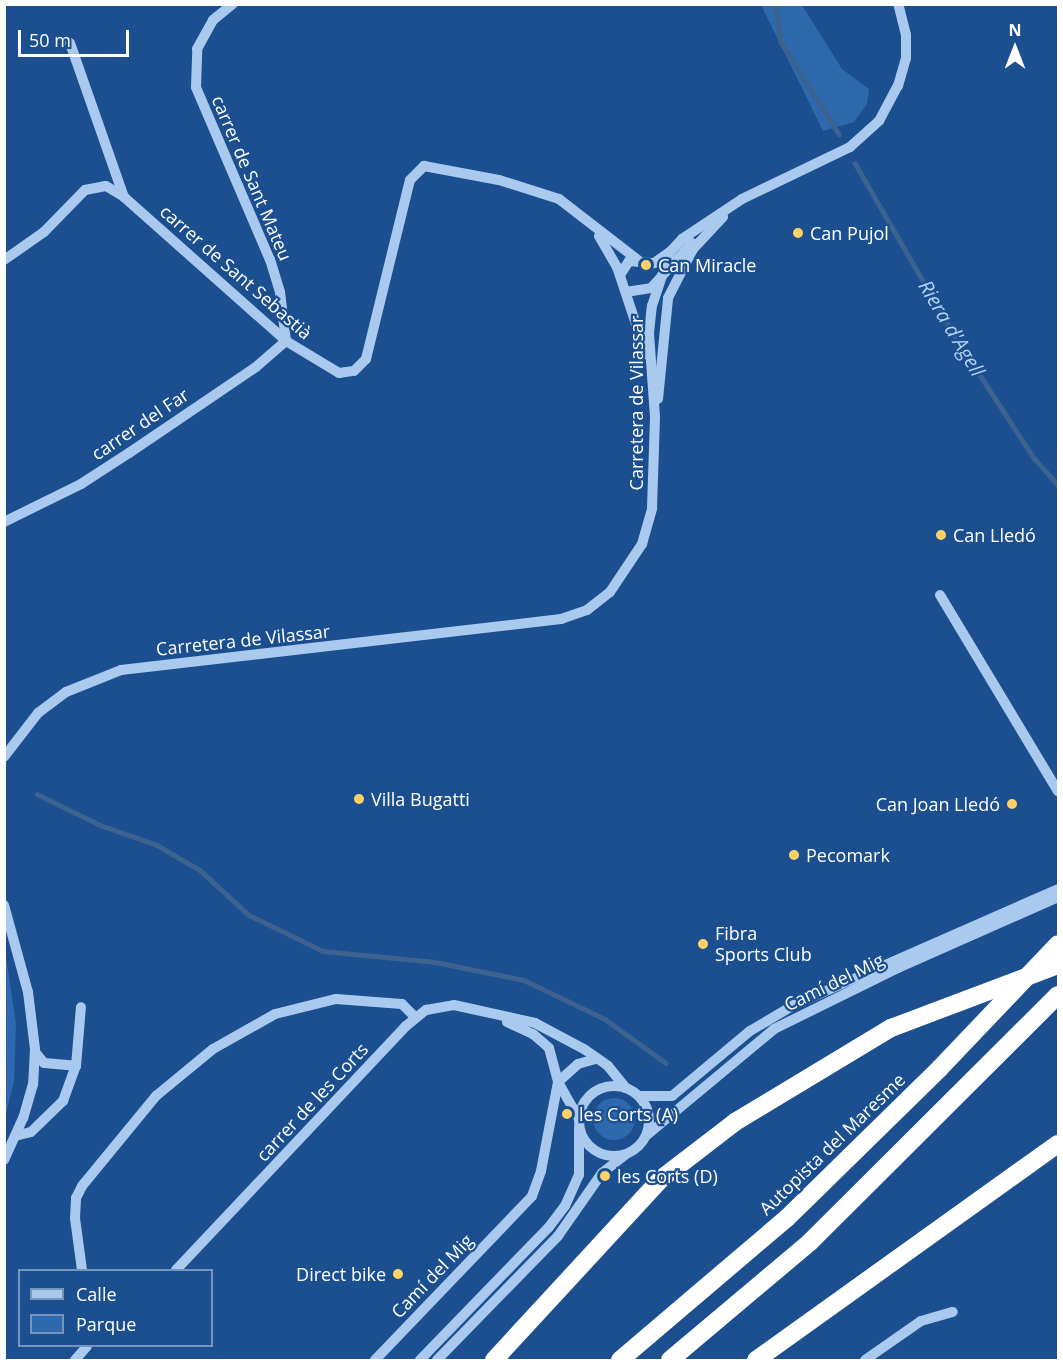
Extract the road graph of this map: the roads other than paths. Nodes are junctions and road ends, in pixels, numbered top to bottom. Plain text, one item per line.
1 (233, 4) edge
2 (898, 4) edge
3 (70, 43) dead end
4 (124, 197) junction
5 (742, 200) junction
6 (596, 231) junction
7 (708, 233) junction
8 (670, 252) junction
9 (638, 260) junction
10 (4, 261) edge
11 (654, 263) junction
12 (620, 275) junction
13 (660, 280) junction
14 (626, 292) junction
15 (286, 341) junction
16 (650, 366) junction
17 (662, 368) junction
18 (656, 417) junction
19 (4, 522) edge
20 (940, 595) dead end
21 (17, 738) junction
22 (4, 749) edge
23 (4, 757) edge
24 (1059, 791) edge
25 (1059, 889) edge
26 (1059, 897) edge
27 (4, 905) edge
28 (1059, 944) edge
29 (1059, 965) edge
30 (1059, 995) edge
31 (81, 1007) dead end
32 (493, 1015) junction
33 (415, 1017) junction
34 (35, 1052) junction
35 (597, 1059) junction
36 (76, 1065) junction
37 (558, 1082) junction
38 (626, 1088) junction
39 (640, 1096) junction
40 (579, 1124) junction
41 (647, 1134) junction
42 (15, 1136) junction
43 (1059, 1144) edge
44 (625, 1155) junction
45 (4, 1160) edge
46 (82, 1269) edge
47 (177, 1269) edge
48 (953, 1312) dead end
49 (86, 1347) edge
50 (75, 1360) edge
51 (375, 1360) edge
52 (420, 1360) edge
53 (437, 1360) edge
54 (494, 1360) edge
55 (621, 1360) edge
56 (669, 1360) edge
57 (756, 1360) edge
58 (865, 1360) edge

1 - 15 street, carrer de Sant Mateu
2 - 5 street, Carretera de Vilassar
3 - 4 street
4 - 10 street, carrer de Sant Sebastià
4 - 15 street, carrer de Sant Sebastià
5 - 7 street
5 - 8 street, Carretera de Vilassar
6 - 9 street
6 - 12 street
6 - 15 street, carrer de Sant Sebastià
7 - 13 street
7 - 17 street
8 - 11 street
8 - 13 street, Carretera de Vilassar
9 - 11 street
9 - 12 street
11 - 13 street
12 - 14 street
13 - 14 street
13 - 16 street, Carretera de Vilassar
13 - 17 street
14 - 16 street
15 - 19 street, carrer del Far
16 - 18 street, Carretera de Vilassar
17 - 18 street
18 - 21 street, Carretera de Vilassar
20 - 24 street
21 - 22 street
21 - 23 street, Carretera de Vilassar
25 - 39 street, Camí del Mig
26 - 41 street, Camí del Mig
27 - 34 street
28 - 55 highway, Autopista del Maresme, bridge
29 - 54 highway
30 - 56 highway
31 - 36 street
32 - 33 street, carrer de les Corts
32 - 35 street
32 - 37 street
33 - 46 street
33 - 47 street, carrer de les Corts
34 - 36 street
34 - 42 street
35 - 37 street
35 - 38 street
36 - 42 street
37 - 40 street
37 - 51 street, Camí del Mig
38 - 39 street
38 - 40 street
39 - 41 street
40 - 44 street
40 - 52 street
41 - 44 street
42 - 45 street
43 - 57 highway
44 - 53 street
48 - 58 street
49 - 50 street

